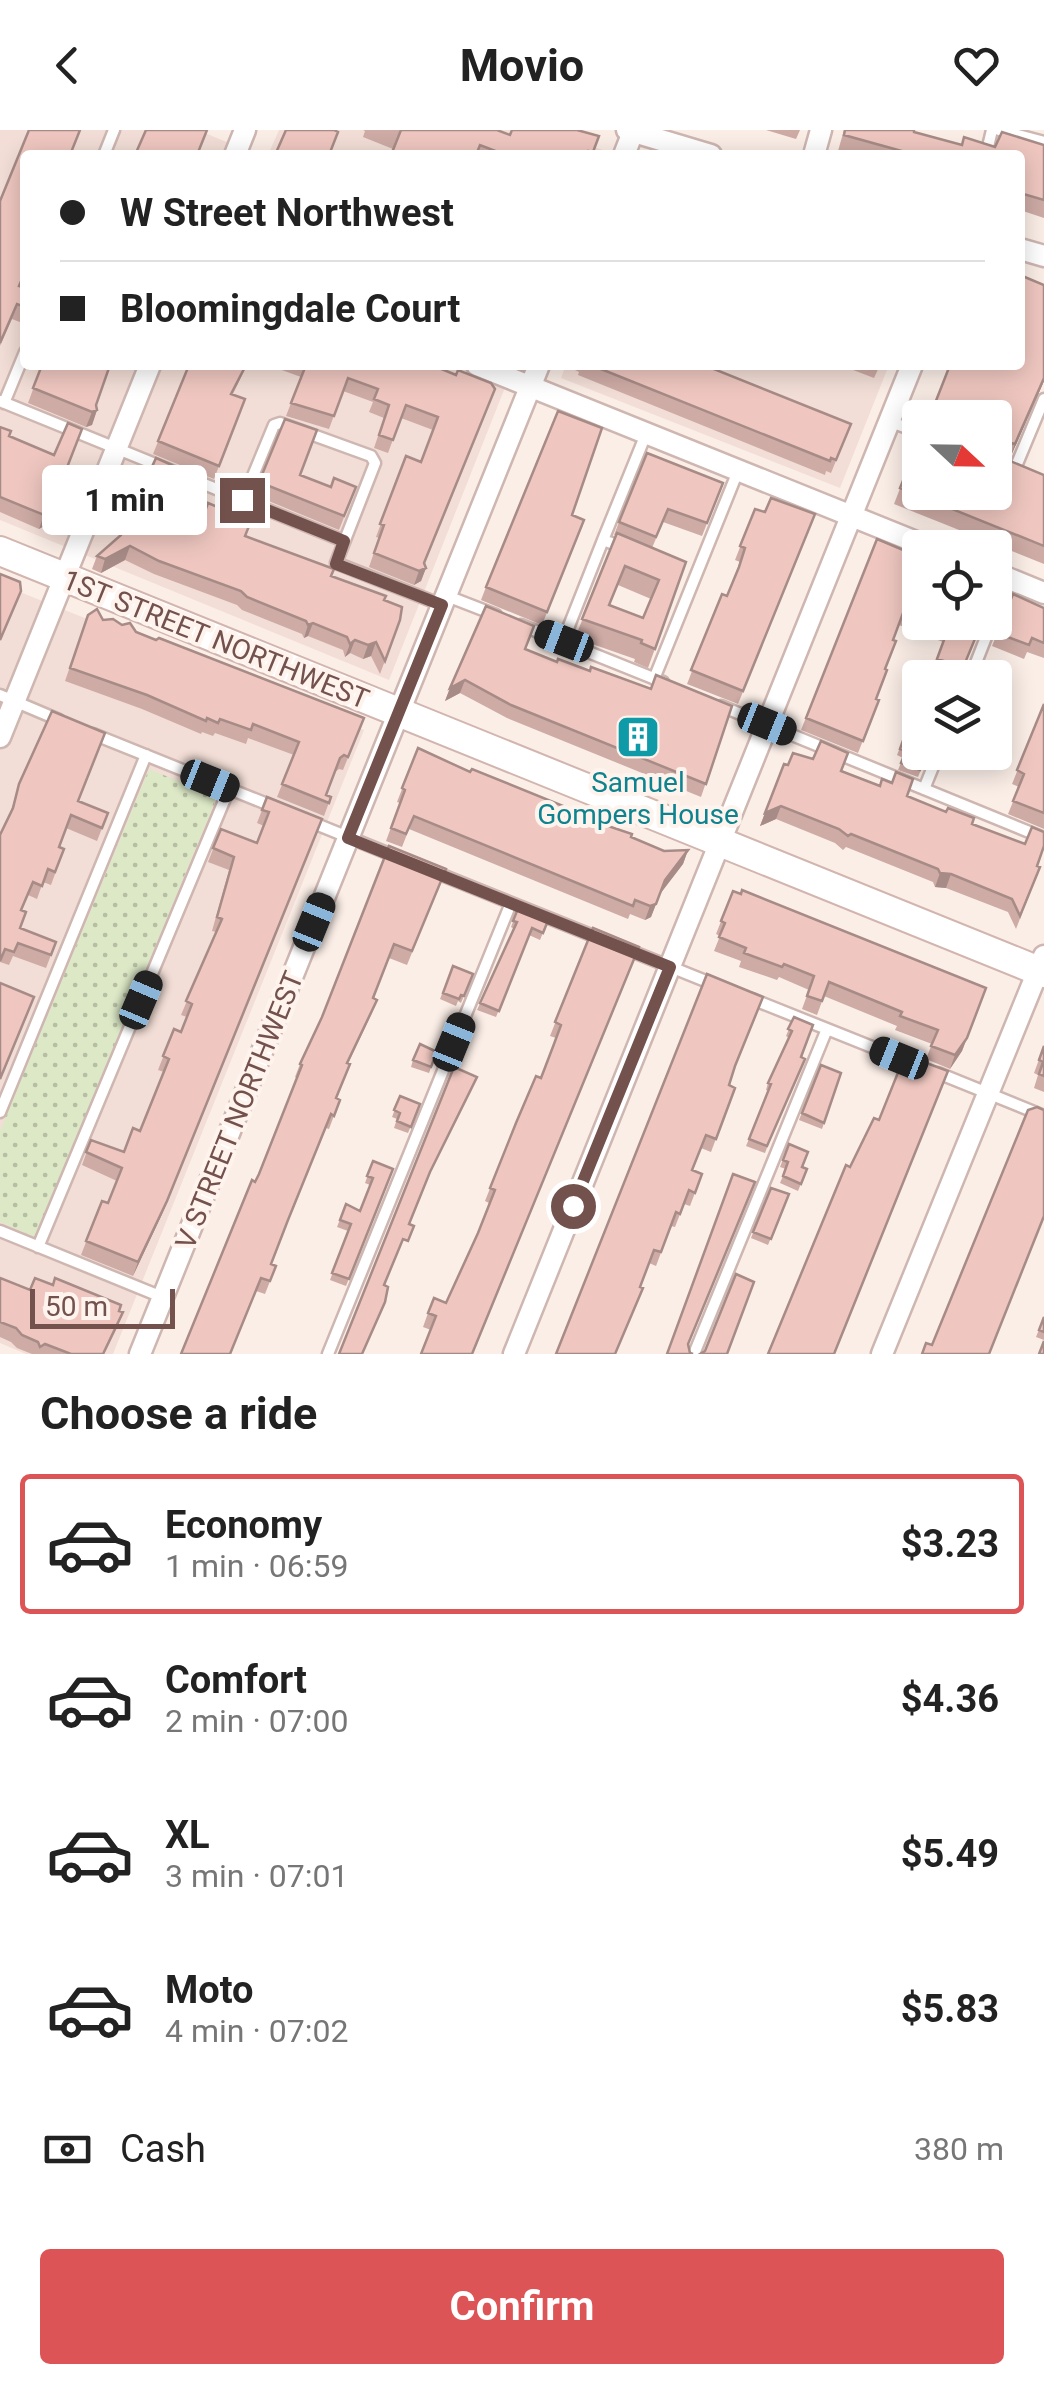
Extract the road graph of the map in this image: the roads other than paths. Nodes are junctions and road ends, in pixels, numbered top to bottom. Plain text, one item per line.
1 (996, 130) edge
2 (630, 131) edge
3 (1044, 142) edge
4 (694, 150) edge
5 (20, 363) edge
6 (148, 370) edge
7 (489, 370) edge
8 (537, 370) edge
9 (910, 370) edge
10 (530, 387) junction
11 (1044, 399) edge
12 (2, 402) edge
13 (890, 421) junction
14 (902, 426) edge
15 (646, 434) junction
16 (116, 449) junction
17 (738, 471) junction
18 (1029, 478) edge
19 (242, 500) junction
20 (851, 516) junction
21 (902, 537) edge
22 (603, 540) junction
23 (344, 541) junction
24 (0, 551) edge
25 (640, 554) edge
26 (677, 569) edge
27 (695, 576) junction
28 (65, 577) junction
29 (1012, 580) edge
30 (1044, 593) edge
31 (444, 600) junction
32 (564, 641) junction
33 (654, 678) junction
34 (670, 685) edge
35 (7, 698) edge
36 (702, 698) edge
37 (399, 713) junction
38 (767, 724) junction
39 (0, 737) edge
40 (146, 755) junction
41 (932, 770) edge
42 (229, 789) junction
43 (924, 789) junction
44 (348, 838) junction
45 (1044, 838) edge
46 (720, 841) junction
47 (404, 860) edge
48 (422, 867) edge
49 (510, 903) junction
50 (670, 967) junction
51 (1042, 967) edge
52 (725, 988) edge
53 (742, 995) edge
54 (826, 1029) junction
55 (988, 1094) junction
56 (0, 1112) edge
57 (1044, 1116) edge
58 (0, 1231) edge
59 (38, 1247) junction
60 (163, 1297) junction
61 (140, 1354) edge
62 (328, 1354) edge
63 (514, 1354) edge
64 (694, 1354) edge
65 (882, 1354) edge

1 - 3 lane
2 - 4 street
5 - 12 lane
6 - 16 street
7 - 10 street
8 - 10 street, V STREET NORTHWEST
9 - 13 street
10 - 15 street
10 - 31 street, V STREET NORTHWEST
11 - 18 lane
12 - 16 lane
13 - 14 lane
13 - 20 street
15 - 17 street
15 - 22 lane
16 - 19 lane
16 - 28 street
17 - 20 street
17 - 27 lane
19 - 23 lane
19 - 23 lane
20 - 21 street
20 - 38 street
22 - 25 lane
22 - 32 lane
23 - 31 lane
24 - 28 street, 1ST STREET NORTHWEST
26 - 27 lane
27 - 33 lane
28 - 35 street
28 - 37 street, 1ST STREET NORTHWEST
29 - 30 street
31 - 32 lane
31 - 37 street, V STREET NORTHWEST
32 - 33 lane
33 - 34 lane
35 - 39 street
35 - 40 lane
36 - 38 lane
37 - 44 street, V STREET NORTHWEST
37 - 46 street, 1ST STREET NORTHWEST
38 - 43 lane
38 - 46 street
40 - 42 lane
40 - 56 lane
41 - 43 lane
42 - 44 lane
42 - 59 lane
43 - 45 lane
44 - 47 lane
44 - 60 street, V STREET NORTHWEST
46 - 50 street
46 - 51 street, 1ST STREET NORTHWEST
48 - 49 lane
49 - 50 lane
49 - 62 lane
50 - 52 lane
50 - 63 street
51 - 55 street
53 - 54 lane
54 - 55 lane
54 - 64 lane
55 - 57 lane
55 - 65 street
58 - 59 lane
59 - 60 lane
60 - 61 street, V STREET NORTHWEST

